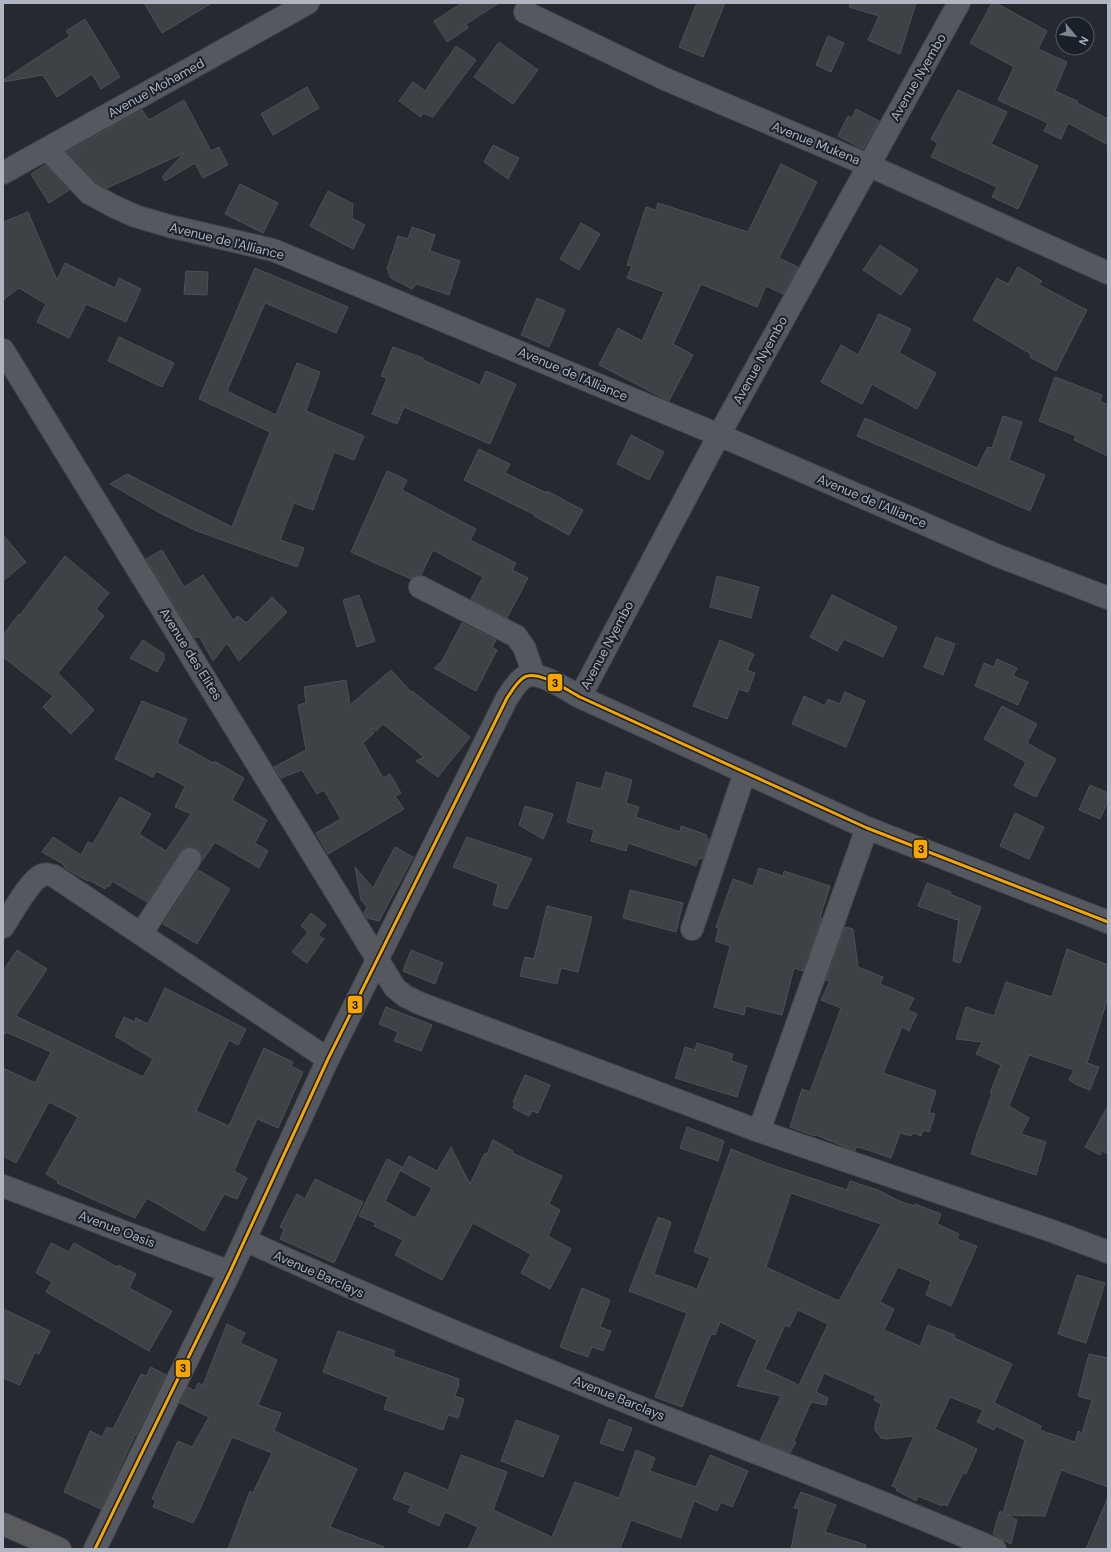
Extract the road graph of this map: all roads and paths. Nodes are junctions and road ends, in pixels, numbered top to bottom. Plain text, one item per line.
1 (308, 3) edge
2 (959, 3) edge
3 (524, 12) dead end
4 (47, 149) junction
5 (868, 165) junction
6 (3, 173) edge
7 (1108, 273) edge
8 (3, 350) edge
9 (719, 435) junction
10 (420, 588) dead end
11 (1108, 598) edge
12 (534, 674) junction
13 (580, 697) junction
14 (745, 772) junction
15 (867, 828) junction
16 (190, 859) dead end
17 (1108, 922) edge
18 (3, 927) edge
19 (692, 929) dead end
20 (141, 934) junction
21 (378, 959) junction
22 (328, 1059) junction
23 (760, 1131) junction
24 (3, 1186) edge
25 (245, 1240) junction
26 (1108, 1252) edge
27 (230, 1272) junction
28 (3, 1524) edge
29 (60, 1549) edge
30 (95, 1549) edge
31 (995, 1549) edge

1 - 4 street, Avenue Mohamed
2 - 5 street, Avenue Nyembo
3 - 5 street, Avenue Mukena
4 - 6 street, Avenue Mohamed
4 - 9 street, Avenue de l'Alliance
5 - 7 street, Avenue Mukena
5 - 9 street, Avenue Nyembo
8 - 21 street, Avenue des Elites
9 - 11 street, Avenue de l'Alliance
9 - 13 street, Avenue Nyembo
10 - 12 street
12 - 13 street, Avenue Nyembo
12 - 21 street
13 - 14 street
14 - 15 street
14 - 19 street
15 - 17 street
15 - 23 street
16 - 20 street
18 - 20 street
20 - 22 street
21 - 22 street
21 - 23 street, Avenue des Elites
22 - 25 street
23 - 26 street, Avenue des Elites
24 - 27 street, Avenue Oasis
25 - 27 street
25 - 31 street, Avenue Barclays
27 - 30 street
28 - 29 highway

